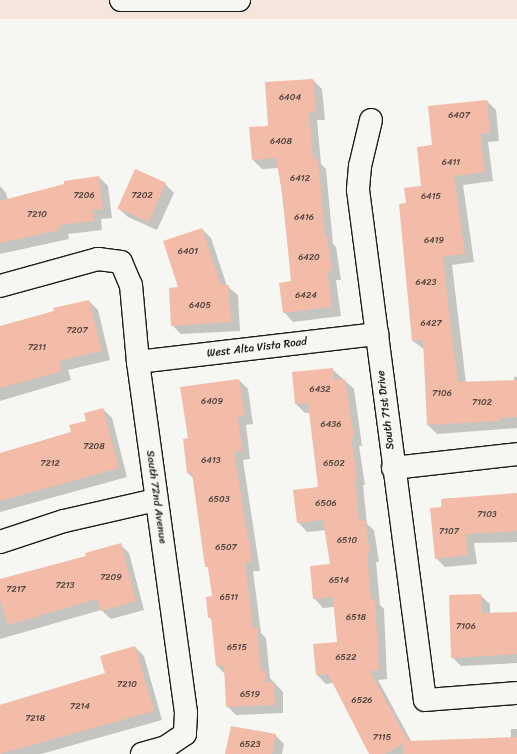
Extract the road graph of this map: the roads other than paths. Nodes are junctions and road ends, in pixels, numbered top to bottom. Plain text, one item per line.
1 (121, 0) edge
2 (235, 0) edge
3 (371, 120) dead end
4 (0, 286) edge
5 (377, 334) junction
6 (138, 362) junction
7 (517, 454) edge
8 (394, 468) junction
9 (156, 500) junction
10 (0, 542) edge
11 (517, 693) edge
12 (142, 754) edge

1 - 2 street
3 - 5 street, South 71st Drive
4 - 6 street, South 72nd Avenue
5 - 6 street, West Alta Vista Road
5 - 8 street, South 71st Drive
6 - 9 street, South 72nd Avenue
7 - 8 street
8 - 11 street, South 71st Drive
9 - 10 street
9 - 12 street, South 72nd Avenue

